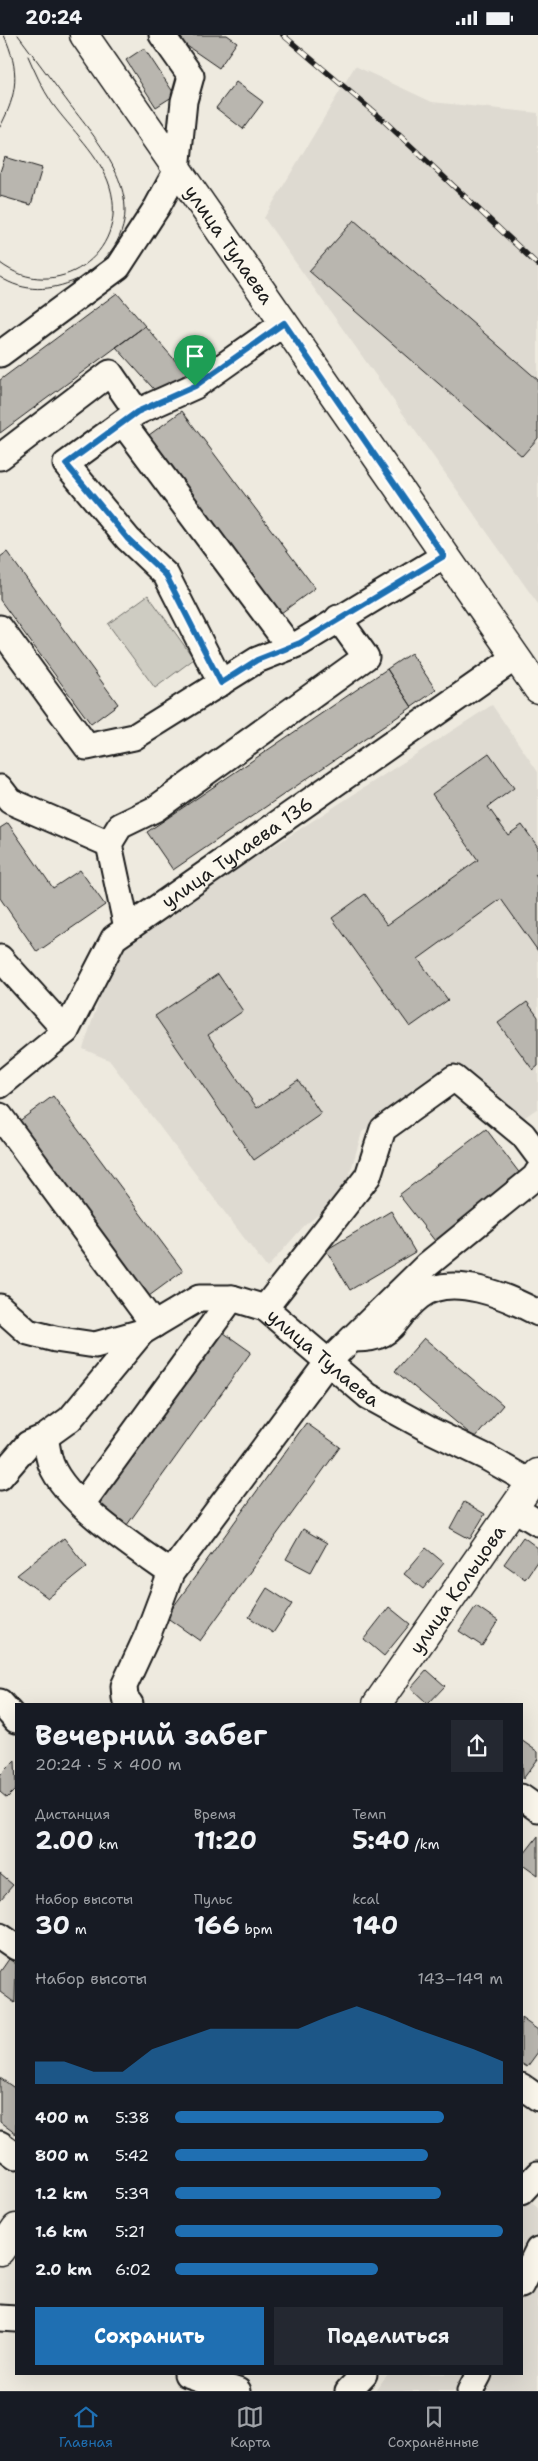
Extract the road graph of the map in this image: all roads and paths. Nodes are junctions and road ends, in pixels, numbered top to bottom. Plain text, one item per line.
1 (84, 35) edge
2 (162, 35) edge
3 (177, 170) junction
4 (284, 323) junction
5 (0, 354) edge
6 (130, 418) junction
7 (0, 457) edge
8 (444, 556) junction
9 (338, 619) junction
10 (0, 628) edge
11 (290, 647) junction
12 (516, 657) junction
13 (221, 683) junction
14 (538, 689) edge
15 (3, 799) edge
16 (109, 844) junction
17 (127, 928) junction
18 (0, 958) edge
19 (66, 1031) junction
20 (0, 1085) edge
21 (0, 1116) edge
22 (538, 1155) edge
23 (538, 1172) edge
24 (232, 1298) junction
25 (0, 1307) edge
26 (265, 1308) junction
27 (538, 1313) edge
28 (148, 1329) junction
29 (352, 1339) junction
30 (328, 1362) junction
31 (46, 1437) junction
32 (0, 1477) edge
33 (535, 1478) edge
34 (82, 1504) junction
35 (515, 1509) junction
36 (538, 1523) edge
37 (171, 1573) junction
38 (0, 1702) edge
39 (382, 1702) edge
40 (129, 1703) edge
41 (15, 1719) edge
42 (523, 1798) edge
43 (538, 1809) edge
44 (0, 1936) edge
45 (15, 1946) edge
46 (523, 2087) edge
47 (538, 2098) edge
48 (0, 2144) edge
49 (15, 2155) edge
50 (15, 2229) edge
51 (538, 2250) edge
52 (0, 2251) edge
53 (523, 2281) edge
54 (0, 2317) edge
55 (15, 2319) edge
56 (190, 2375) edge
57 (363, 2375) edge
58 (478, 2375) edge
59 (238, 2391) edge
60 (348, 2391) edge
61 (470, 2391) edge

1 - 3 main road, улица Тулаева
2 - 3 street
3 - 4 main road, улица Тулаева
3 - 5 street, улица Тулаева
4 - 6 street
4 - 8 main road, улица Тулаева
6 - 7 street
6 - 11 street
6 - 13 street
8 - 9 street
8 - 12 main road, улица Тулаева
9 - 11 street
9 - 16 street
10 - 13 street
11 - 13 street
12 - 14 main road, улица Тулаева
12 - 17 street, улица Тулаева 136
15 - 16 street
16 - 17 street
17 - 19 street, улица Тулаева 136
18 - 19 street
19 - 20 street, улица Тулаева 136
21 - 28 street
22 - 26 street
23 - 29 street
24 - 26 street, улица Тулаева
24 - 28 street, улица Тулаева
24 - 34 street
25 - 28 street, улица Тулаева
26 - 30 street, улица Тулаева
27 - 29 street
28 - 31 street
29 - 30 street
30 - 33 street, улица Тулаева
30 - 37 street
31 - 32 street
31 - 34 street
33 - 35 main road, улица Кольцова
34 - 37 street
35 - 36 street
35 - 39 main road, улица Кольцова
37 - 40 street
38 - 41 street
42 - 43 street
44 - 45 street
46 - 47 street
48 - 49 street
50 - 52 main road
51 - 53 street
54 - 55 street
56 - 59 street
57 - 60 street
58 - 61 street

